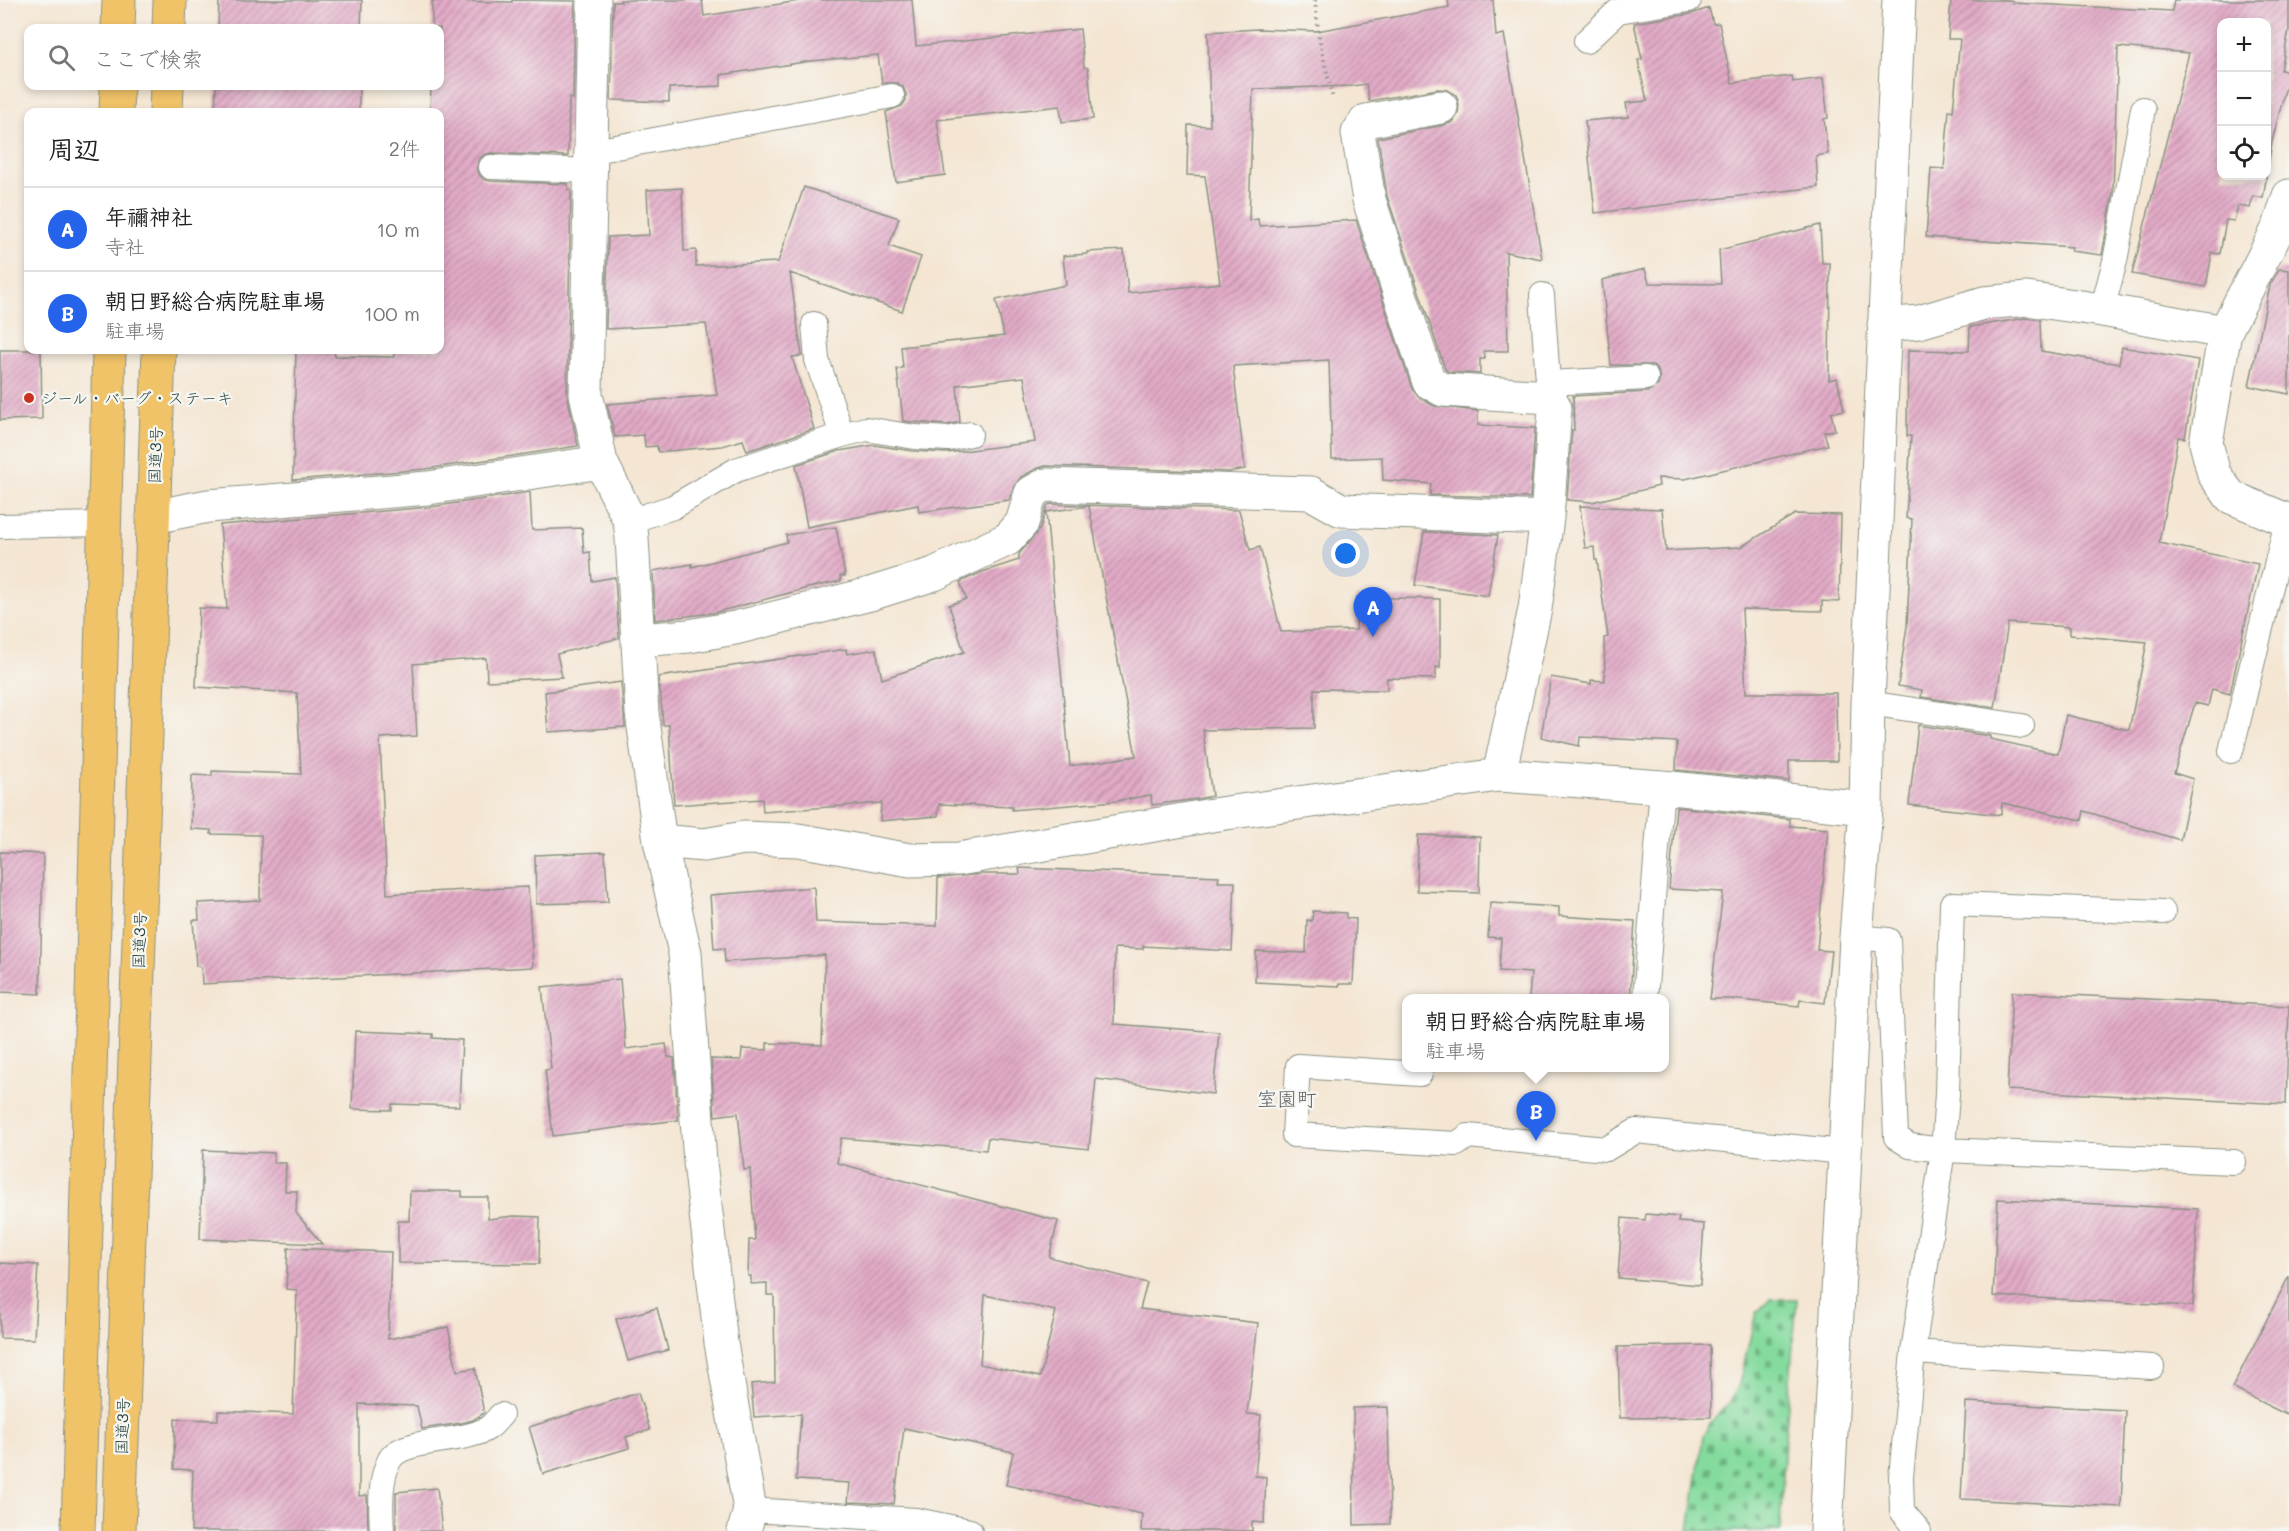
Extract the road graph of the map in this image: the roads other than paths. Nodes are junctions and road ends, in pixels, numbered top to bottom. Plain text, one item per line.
1 (119, 0) edge
2 (170, 0) edge
3 (594, 0) edge
4 (1689, 0) edge
5 (1899, 0) edge
6 (118, 24) edge
7 (169, 24) edge
8 (1586, 41) dead end
9 (117, 90) edge
10 (167, 90) edge
11 (892, 96) dead end
12 (1441, 107) dead end
13 (116, 108) edge
14 (166, 108) edge
15 (2143, 109) dead end
16 (590, 162) junction
17 (490, 167) dead end
18 (2289, 196) edge
19 (1542, 295) dead end
20 (2102, 310) junction
21 (814, 324) dead end
22 (1884, 325) junction
23 (2225, 332) junction
24 (109, 354) edge
25 (159, 354) edge
26 (1646, 378) dead end
27 (1549, 390) junction
28 (970, 434) dead end
29 (842, 435) junction
30 (601, 462) junction
31 (153, 517) junction
32 (1547, 518) junction
33 (630, 521) junction
34 (2288, 521) edge
35 (104, 524) junction
36 (0, 526) edge
37 (639, 640) junction
38 (1868, 703) junction
39 (2022, 726) dead end
40 (2231, 751) dead end
41 (1499, 775) junction
42 (1662, 787) junction
43 (1866, 808) junction
44 (660, 841) junction
45 (2163, 912) dead end
46 (1856, 937) junction
47 (1645, 994) edge
48 (1420, 1074) dead end
49 (1943, 1149) junction
50 (1844, 1152) junction
51 (2234, 1162) dead end
52 (1913, 1352) junction
53 (2152, 1366) dead end
54 (501, 1415) dead end
55 (747, 1520) edge
56 (78, 1531) edge
57 (119, 1531) edge
58 (382, 1531) edge
59 (970, 1531) edge
60 (1826, 1531) edge
61 (1919, 1531) edge

1 - 6 highway
2 - 7 highway
3 - 16 street
4 - 8 lane
5 - 22 street
9 - 13 highway
10 - 14 highway
11 - 16 lane
12 - 27 street
15 - 20 lane
16 - 17 lane
16 - 30 street
18 - 23 street
19 - 27 lane
20 - 22 street
20 - 23 street
21 - 29 lane
22 - 38 street
23 - 34 street
24 - 35 highway
25 - 31 highway, 国道3号
26 - 27 lane
27 - 32 street
28 - 29 lane
29 - 33 lane
30 - 31 street
30 - 33 street
31 - 57 highway, 国道3号
32 - 37 street
32 - 41 street
33 - 37 street
34 - 40 lane
35 - 36 lane
35 - 56 highway
37 - 44 street
38 - 39 lane
38 - 43 street
41 - 42 street
41 - 44 street
42 - 43 street
42 - 47 lane
43 - 46 street
44 - 55 street
45 - 49 lane
46 - 49 lane
46 - 50 street
48 - 50 lane
49 - 51 lane
49 - 52 lane
50 - 60 street
52 - 53 lane
52 - 61 lane
54 - 58 lane
55 - 59 lane

